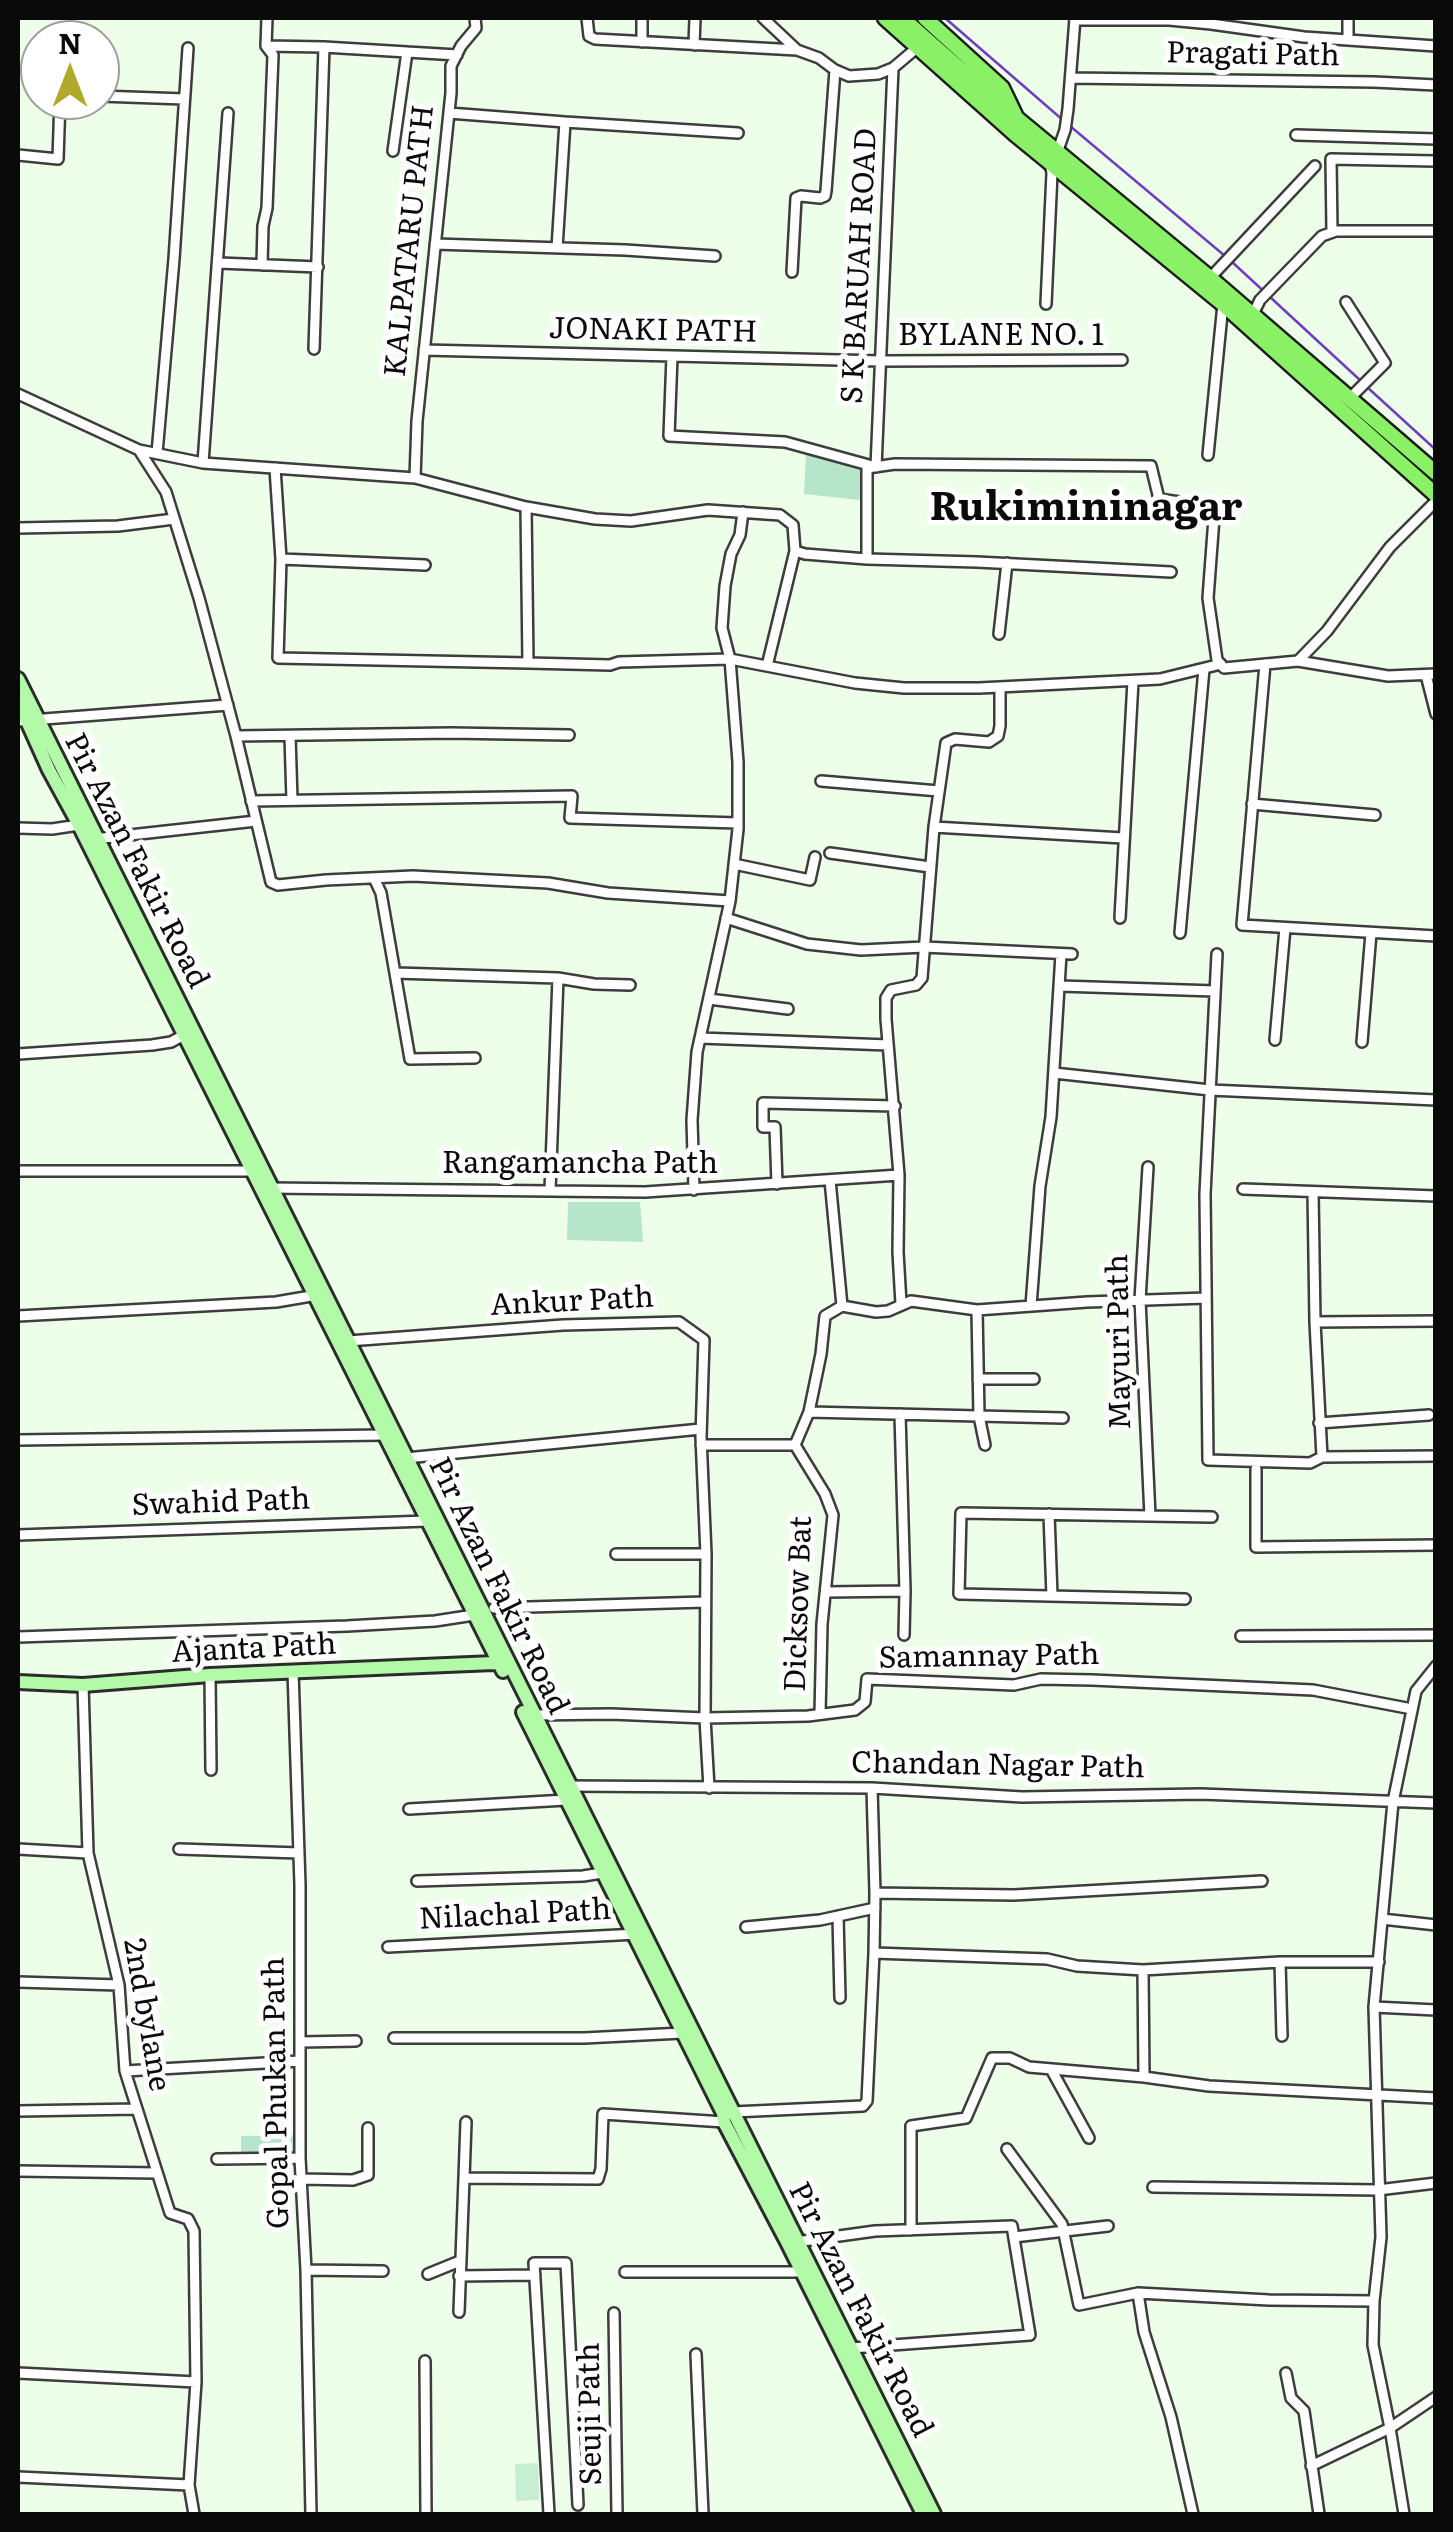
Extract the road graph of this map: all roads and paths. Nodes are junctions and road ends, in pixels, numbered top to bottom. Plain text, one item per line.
1 (267, 18) edge
2 (475, 18) edge
3 (587, 18) edge
4 (642, 18) edge
5 (695, 18) edge
6 (762, 18) edge
7 (885, 18) edge
8 (902, 18) edge
9 (925, 18) edge
10 (1260, 18) edge
11 (1348, 18) edge
12 (1076, 19) edge
13 (1169, 19) edge
14 (1260, 30) junction
15 (1348, 40) junction
16 (642, 42) junction
17 (694, 44) junction
18 (266, 46) junction
19 (919, 46) junction
20 (1436, 46) edge
21 (324, 47) junction
22 (188, 48) dead end
23 (797, 50) junction
24 (406, 52) junction
25 (457, 55) junction
26 (893, 68) junction
27 (835, 70) junction
28 (1071, 78) junction
29 (1436, 85) edge
30 (120, 97) edge
31 (184, 99) junction
32 (228, 113) dead end
33 (449, 113) junction
34 (1012, 116) junction
35 (59, 120) edge
36 (565, 122) junction
37 (738, 133) dead end
38 (1296, 134) dead end
39 (1436, 138) edge
40 (393, 151) dead end
41 (18, 155) edge
42 (1054, 158) junction
43 (1436, 162) edge
44 (1314, 166) dead end
45 (1332, 232) junction
46 (1436, 232) edge
47 (435, 244) junction
48 (557, 248) junction
49 (715, 256) dead end
50 (219, 263) junction
51 (262, 265) junction
52 (318, 267) junction
53 (792, 272) dead end
54 (1210, 278) junction
55 (1346, 302) dead end
56 (1046, 304) dead end
57 (1223, 304) junction
58 (1253, 314) junction
59 (314, 348) dead end
60 (424, 350) junction
61 (672, 356) junction
62 (1122, 360) dead end
63 (880, 361) junction
64 (1355, 392) junction
65 (18, 394) edge
66 (138, 450) junction
67 (156, 454) junction
68 (1208, 455) dead end
69 (203, 462) junction
70 (876, 467) junction
71 (276, 468) junction
72 (1436, 473) edge
73 (415, 478) junction
74 (1436, 498) edge
75 (526, 508) junction
76 (743, 512) junction
77 (174, 518) junction
78 (18, 528) edge
79 (795, 551) junction
80 (281, 559) junction
81 (867, 559) junction
82 (1007, 564) junction
83 (425, 565) dead end
84 (1171, 572) dead end
85 (999, 634) dead end
86 (730, 659) junction
87 (1298, 660) junction
88 (528, 662) junction
89 (1221, 664) junction
90 (1265, 664) junction
91 (767, 666) junction
92 (1204, 668) junction
93 (1431, 674) edge
94 (18, 679) edge
95 (1133, 681) junction
96 (1000, 688) junction
97 (18, 701) edge
98 (228, 705) junction
99 (1436, 714) edge
100 (33, 721) edge
101 (569, 735) dead end
102 (236, 736) junction
103 (290, 736) junction
104 (821, 781) dead end
105 (939, 790) junction
106 (292, 800) junction
107 (251, 801) junction
108 (1252, 804) junction
109 (1375, 815) dead end
110 (256, 822) junction
111 (738, 823) junction
112 (80, 825) junction
113 (934, 827) junction
114 (18, 828) edge
115 (1123, 838) junction
116 (92, 839) junction
117 (830, 853) dead end
118 (816, 857) dead end
119 (734, 864) junction
120 (930, 867) junction
121 (374, 878) junction
122 (730, 902) junction
123 (726, 918) junction
124 (1120, 918) dead end
125 (1285, 928) junction
126 (1180, 933) dead end
127 (1371, 933) junction
128 (1436, 936) edge
129 (924, 948) junction
130 (1217, 954) dead end
131 (396, 973) junction
132 (558, 978) junction
133 (630, 984) dead end
134 (1060, 986) junction
135 (1215, 992) junction
136 (708, 999) junction
137 (788, 1008) dead end
138 (184, 1035) junction
139 (700, 1038) junction
140 (1274, 1040) dead end
141 (1362, 1042) dead end
142 (888, 1045) junction
143 (18, 1054) edge
144 (476, 1058) dead end
145 (1054, 1073) junction
146 (1210, 1090) junction
147 (1436, 1100) edge
148 (894, 1106) junction
149 (1148, 1167) dead end
150 (18, 1171) edge
151 (252, 1171) junction
152 (898, 1176) junction
153 (830, 1180) junction
154 (777, 1184) junction
155 (266, 1188) junction
156 (694, 1190) junction
157 (1242, 1190) dead end
158 (550, 1191) junction
159 (1313, 1192) junction
160 (1436, 1196) edge
161 (319, 1294) junction
162 (1206, 1298) junction
163 (1140, 1300) junction
164 (902, 1304) junction
165 (842, 1306) junction
166 (1031, 1306) junction
167 (976, 1310) junction
168 (18, 1316) edge
169 (1436, 1321) edge
170 (1315, 1322) junction
171 (348, 1342) junction
172 (978, 1379) junction
173 (1034, 1379) dead end
174 (809, 1412) junction
175 (900, 1414) junction
176 (1430, 1414) dead end
177 (979, 1416) junction
178 (1063, 1418) dead end
179 (1320, 1423) junction
180 (701, 1429) junction
181 (384, 1435) junction
182 (18, 1440) edge
183 (701, 1445) junction
184 (795, 1445) junction
185 (985, 1445) dead end
186 (1436, 1456) edge
187 (1322, 1457) junction
188 (406, 1458) junction
189 (1256, 1469) dead end
190 (1049, 1514) junction
191 (1150, 1516) junction
192 (1212, 1517) dead end
193 (427, 1520) junction
194 (18, 1535) edge
195 (1436, 1545) edge
196 (616, 1554) dead end
197 (706, 1554) junction
198 (904, 1591) junction
199 (826, 1592) junction
200 (1052, 1596) junction
201 (1185, 1598) dead end
202 (705, 1602) junction
203 (494, 1608) dead end
204 (474, 1615) junction
205 (904, 1635) dead end
206 (1436, 1635) edge
207 (1241, 1636) dead end
208 (18, 1637) edge
209 (501, 1664) junction
210 (1436, 1666) edge
211 (293, 1671) junction
212 (210, 1675) junction
213 (18, 1682) edge
214 (83, 1686) junction
215 (1412, 1709) junction
216 (530, 1714) junction
217 (820, 1714) junction
218 (705, 1718) junction
219 (211, 1770) dead end
220 (710, 1788) junction
221 (872, 1788) junction
222 (565, 1791) junction
223 (1393, 1802) junction
224 (1436, 1803) edge
225 (408, 1809) dead end
226 (18, 1849) edge
227 (179, 1849) dead end
228 (88, 1853) junction
229 (298, 1853) junction
230 (602, 1873) junction
231 (417, 1881) dead end
232 (1262, 1881) dead end
233 (875, 1893) junction
234 (875, 1908) junction
235 (838, 1916) junction
236 (1382, 1919) junction
237 (1436, 1925) edge
238 (746, 1927) dead end
239 (639, 1934) junction
240 (388, 1947) dead end
241 (874, 1953) junction
242 (1280, 1962) junction
243 (1379, 1962) junction
244 (1142, 1970) junction
245 (18, 1982) edge
246 (119, 1985) junction
247 (840, 1998) dead end
248 (1374, 2007) junction
249 (1436, 2010) edge
250 (688, 2031) junction
251 (1282, 2036) dead end
252 (394, 2038) dead end
253 (356, 2040) dead end
254 (300, 2042) junction
255 (300, 2062) junction
256 (1051, 2070) junction
257 (126, 2071) junction
258 (1144, 2077) junction
259 (1376, 2096) junction
260 (1436, 2098) edge
261 (137, 2108) junction
262 (18, 2111) edge
263 (729, 2117) junction
264 (466, 2122) dead end
265 (368, 2128) dead end
266 (1089, 2138) dead end
267 (1007, 2149) dead end
268 (300, 2158) junction
269 (217, 2159) dead end
270 (18, 2171) edge
271 (157, 2173) junction
272 (464, 2178) junction
273 (302, 2180) junction
274 (1436, 2183) edge
275 (1153, 2187) dead end
276 (1378, 2190) junction
277 (1108, 2226) dead end
278 (911, 2230) junction
279 (1063, 2230) junction
280 (1014, 2237) junction
281 (794, 2244) junction
282 (460, 2262) junction
283 (306, 2270) junction
284 (383, 2271) dead end
285 (626, 2272) dead end
286 (796, 2272) dead end
287 (428, 2274) dead end
288 (535, 2275) junction
289 (459, 2276) junction
290 (1138, 2293) junction
291 (1374, 2301) junction
292 (459, 2312) dead end
293 (614, 2313) dead end
294 (851, 2348) junction
295 (696, 2354) dead end
296 (425, 2361) dead end
297 (18, 2373) edge
298 (1286, 2374) dead end
299 (196, 2382) junction
300 (1436, 2397) edge
301 (1390, 2428) junction
302 (1311, 2466) junction
303 (18, 2477) edge
304 (189, 2485) junction
305 (578, 2505) dead end
306 (194, 2514) edge
307 (312, 2514) edge
308 (426, 2514) edge
309 (549, 2514) edge
310 (617, 2514) edge
311 (703, 2514) edge
312 (923, 2514) edge
313 (934, 2514) edge
314 (1194, 2514) edge
315 (1319, 2514) edge
316 (1404, 2514) edge

1 - 18 street
2 - 25 street, KALPATARU PATH
3 - 16 street
4 - 16 street
5 - 17 street
6 - 23 street
7 - 19 main road
8 - 34 main road
9 - 34 main road
10 - 14 street
11 - 15 street
12 - 13 street
12 - 28 street
13 - 14 street
14 - 15 street
15 - 20 street
16 - 17 street
17 - 23 street
18 - 21 street
18 - 51 street
19 - 26 street
19 - 42 main road
21 - 24 street
21 - 52 street
22 - 31 street
23 - 27 street
24 - 25 street
24 - 40 street
25 - 33 street, KALPATARU PATH
26 - 27 street
26 - 63 street, S K BARUAH ROAD
27 - 53 street
28 - 29 street, Pragati Path
28 - 42 street
30 - 31 street
31 - 67 street
32 - 50 street
33 - 36 street
33 - 47 street, KALPATARU PATH
34 - 42 main road
35 - 41 street
36 - 37 street
36 - 48 street
38 - 39 street
42 - 54 main road
42 - 56 street
42 - 57 main road
43 - 45 street
44 - 54 street
45 - 46 street
45 - 58 street
47 - 48 street
47 - 60 street, KALPATARU PATH
48 - 49 street
50 - 51 street
50 - 69 street
51 - 52 street
52 - 59 street
54 - 58 main road
55 - 64 street
57 - 68 street
57 - 74 main road
58 - 64 main road
60 - 61 street, JONAKI PATH
60 - 73 street, KALPATARU PATH
61 - 63 street, JONAKI PATH
61 - 70 street
62 - 63 street, BYLANE NO. 1
63 - 70 street, S K BARUAH ROAD
64 - 72 main road
65 - 66 street
66 - 67 street
66 - 77 street
67 - 69 street
69 - 71 street
70 - 81 street, S K BARUAH ROAD
70 - 89 street
71 - 73 street
71 - 80 street
73 - 75 street
74 - 87 street
75 - 76 street
75 - 88 street
76 - 79 street
76 - 86 street
77 - 78 street
77 - 98 street
79 - 81 street
79 - 91 street
80 - 83 street
80 - 88 street
81 - 82 street
82 - 84 street
82 - 85 street
86 - 88 street
86 - 91 street
86 - 111 street
87 - 90 street
87 - 93 street
89 - 90 street
89 - 92 street
90 - 108 street
91 - 96 street
92 - 95 street
92 - 126 street
93 - 99 street
94 - 100 main road, Pir Azan Fakir Road
95 - 96 street
95 - 115 street
96 - 105 street
97 - 100 main road, Pir Azan Fakir Road
98 - 100 street
98 - 102 street
100 - 112 main road, Pir Azan Fakir Road
100 - 116 main road, Pir Azan Fakir Road
101 - 103 street
102 - 103 street
102 - 107 street
103 - 106 street
104 - 105 street
105 - 113 street
106 - 107 street
106 - 111 street
107 - 110 street
108 - 109 street
108 - 125 street
110 - 116 street
110 - 121 street
111 - 119 street
112 - 114 street
112 - 116 main road, Pir Azan Fakir Road
113 - 115 street
113 - 120 street
115 - 124 street
116 - 138 main road, Pir Azan Fakir Road
116 - 155 main road, Pir Azan Fakir Road
117 - 120 street
118 - 119 street
119 - 122 street
120 - 129 street
121 - 122 street
121 - 131 street
122 - 123 street
123 - 129 street
123 - 136 street
125 - 127 street
125 - 140 street
127 - 128 street
127 - 141 street
129 - 134 street
129 - 142 street
130 - 135 street
131 - 132 street
131 - 144 street
132 - 133 street
132 - 158 street
134 - 135 street
134 - 145 street
135 - 146 street
136 - 137 street
136 - 139 street
138 - 143 street
138 - 151 main road, Pir Azan Fakir Road
139 - 142 street
139 - 156 street
142 - 148 street
145 - 146 street
145 - 166 street
146 - 147 street
146 - 162 street
148 - 152 street
148 - 154 street
149 - 163 street, Mayuri Path
150 - 151 street
151 - 155 main road, Pir Azan Fakir Road
152 - 153 street, Rangamancha Path
152 - 164 street
153 - 154 street, Rangamancha Path
153 - 165 street
154 - 156 street, Rangamancha Path
155 - 158 street, Rangamancha Path
155 - 161 main road, Pir Azan Fakir Road
156 - 158 street, Rangamancha Path
157 - 159 street
159 - 160 street
159 - 170 street
161 - 168 street
161 - 171 main road, Pir Azan Fakir Road
161 - 181 main road, Pir Azan Fakir Road
162 - 163 street
162 - 187 street
163 - 166 street
163 - 191 street, Mayuri Path
164 - 165 street
164 - 167 street
165 - 174 street
166 - 167 street
167 - 172 street
169 - 170 street
170 - 179 street
171 - 180 street, Ankur Path
171 - 188 main road, Pir Azan Fakir Road
172 - 173 street
172 - 177 street
174 - 175 street
174 - 184 street
175 - 177 street
175 - 198 street
176 - 179 street
177 - 178 street
177 - 185 street
179 - 187 street
180 - 183 street
180 - 188 street
181 - 182 street
181 - 193 main road, Pir Azan Fakir Road
183 - 184 street
183 - 197 street
184 - 199 street, Dicksow Bat
186 - 187 street
188 - 209 main road, Pir Azan Fakir Road
189 - 195 street
190 - 191 street
190 - 200 street
190 - 200 street
191 - 192 street
193 - 194 street, Swahid Path
193 - 204 main road, Pir Azan Fakir Road
196 - 197 street
197 - 202 street
198 - 199 street
198 - 205 street
199 - 217 street, Dicksow Bat
200 - 201 street
202 - 203 street
202 - 218 street
204 - 208 street
204 - 209 main road, Pir Azan Fakir Road
206 - 207 street
209 - 211 main road, Ajanta Path
209 - 216 main road, Pir Azan Fakir Road
210 - 215 street
211 - 212 main road, Ajanta Path
211 - 229 street, Gopal Phukan Path
212 - 214 main road, Ajanta Path
212 - 219 street
213 - 214 main road, Ajanta Path
214 - 228 street, 2nd bylane
215 - 217 street, Samannay Path
215 - 223 street
216 - 218 street, Samannay Path
216 - 222 main road, Pir Azan Fakir Road
217 - 218 street, Samannay Path
218 - 220 street
220 - 221 street, Chandan Nagar Path
220 - 222 street, Chandan Nagar Path
221 - 223 street, Chandan Nagar Path
221 - 233 street
222 - 225 street, Chandan Nagar Path
222 - 230 main road, Pir Azan Fakir Road
222 - 239 main road, Pir Azan Fakir Road
223 - 224 street, Chandan Nagar Path
223 - 236 street
226 - 228 street
227 - 229 street
228 - 246 street, 2nd bylane
229 - 254 street, Gopal Phukan Path
230 - 231 street
230 - 239 main road, Pir Azan Fakir Road
232 - 233 street
233 - 234 street
234 - 235 street
234 - 241 street
235 - 238 street
235 - 247 street
236 - 237 street
236 - 243 street
239 - 240 street, Nilachal Path
239 - 250 main road, Pir Azan Fakir Road
241 - 244 street
241 - 263 street
242 - 243 street
242 - 244 street
242 - 251 street
243 - 248 street
244 - 258 street
245 - 246 street
246 - 257 street, 2nd bylane
248 - 249 street
248 - 259 street
250 - 252 street
250 - 263 main road, Pir Azan Fakir Road
253 - 254 street
254 - 255 street, Gopal Phukan Path
255 - 257 street
255 - 268 street, Gopal Phukan Path
256 - 258 street
256 - 266 street
256 - 278 street
257 - 261 street, 2nd bylane
258 - 259 street
259 - 260 street
259 - 276 street
261 - 262 street
261 - 271 street, 2nd bylane
263 - 272 street
263 - 281 main road, Pir Azan Fakir Road
264 - 272 street
265 - 273 street
267 - 279 street
268 - 269 street
268 - 273 street, Gopal Phukan Path
270 - 271 street
271 - 299 street, 2nd bylane
272 - 282 street
273 - 283 street, Gopal Phukan Path
274 - 276 street
275 - 276 street
276 - 291 street
277 - 279 street
278 - 280 street
278 - 281 street
279 - 280 street
279 - 290 street
280 - 294 street
281 - 294 main road, Pir Azan Fakir Road
281 - 312 main road, Pir Azan Fakir Road
282 - 287 street
282 - 289 street
283 - 284 street
283 - 307 street, Gopal Phukan Path
285 - 286 street
288 - 289 street
288 - 305 street
288 - 309 street
289 - 292 street
290 - 291 street
290 - 314 street
291 - 301 street
293 - 310 street, Seuji Path
294 - 313 main road, Pir Azan Fakir Road
295 - 311 street
296 - 308 street
297 - 299 street
298 - 302 street
299 - 304 street, 2nd bylane
300 - 301 street
301 - 302 street
301 - 316 street
302 - 315 street
303 - 304 street
304 - 306 street, 2nd bylane

